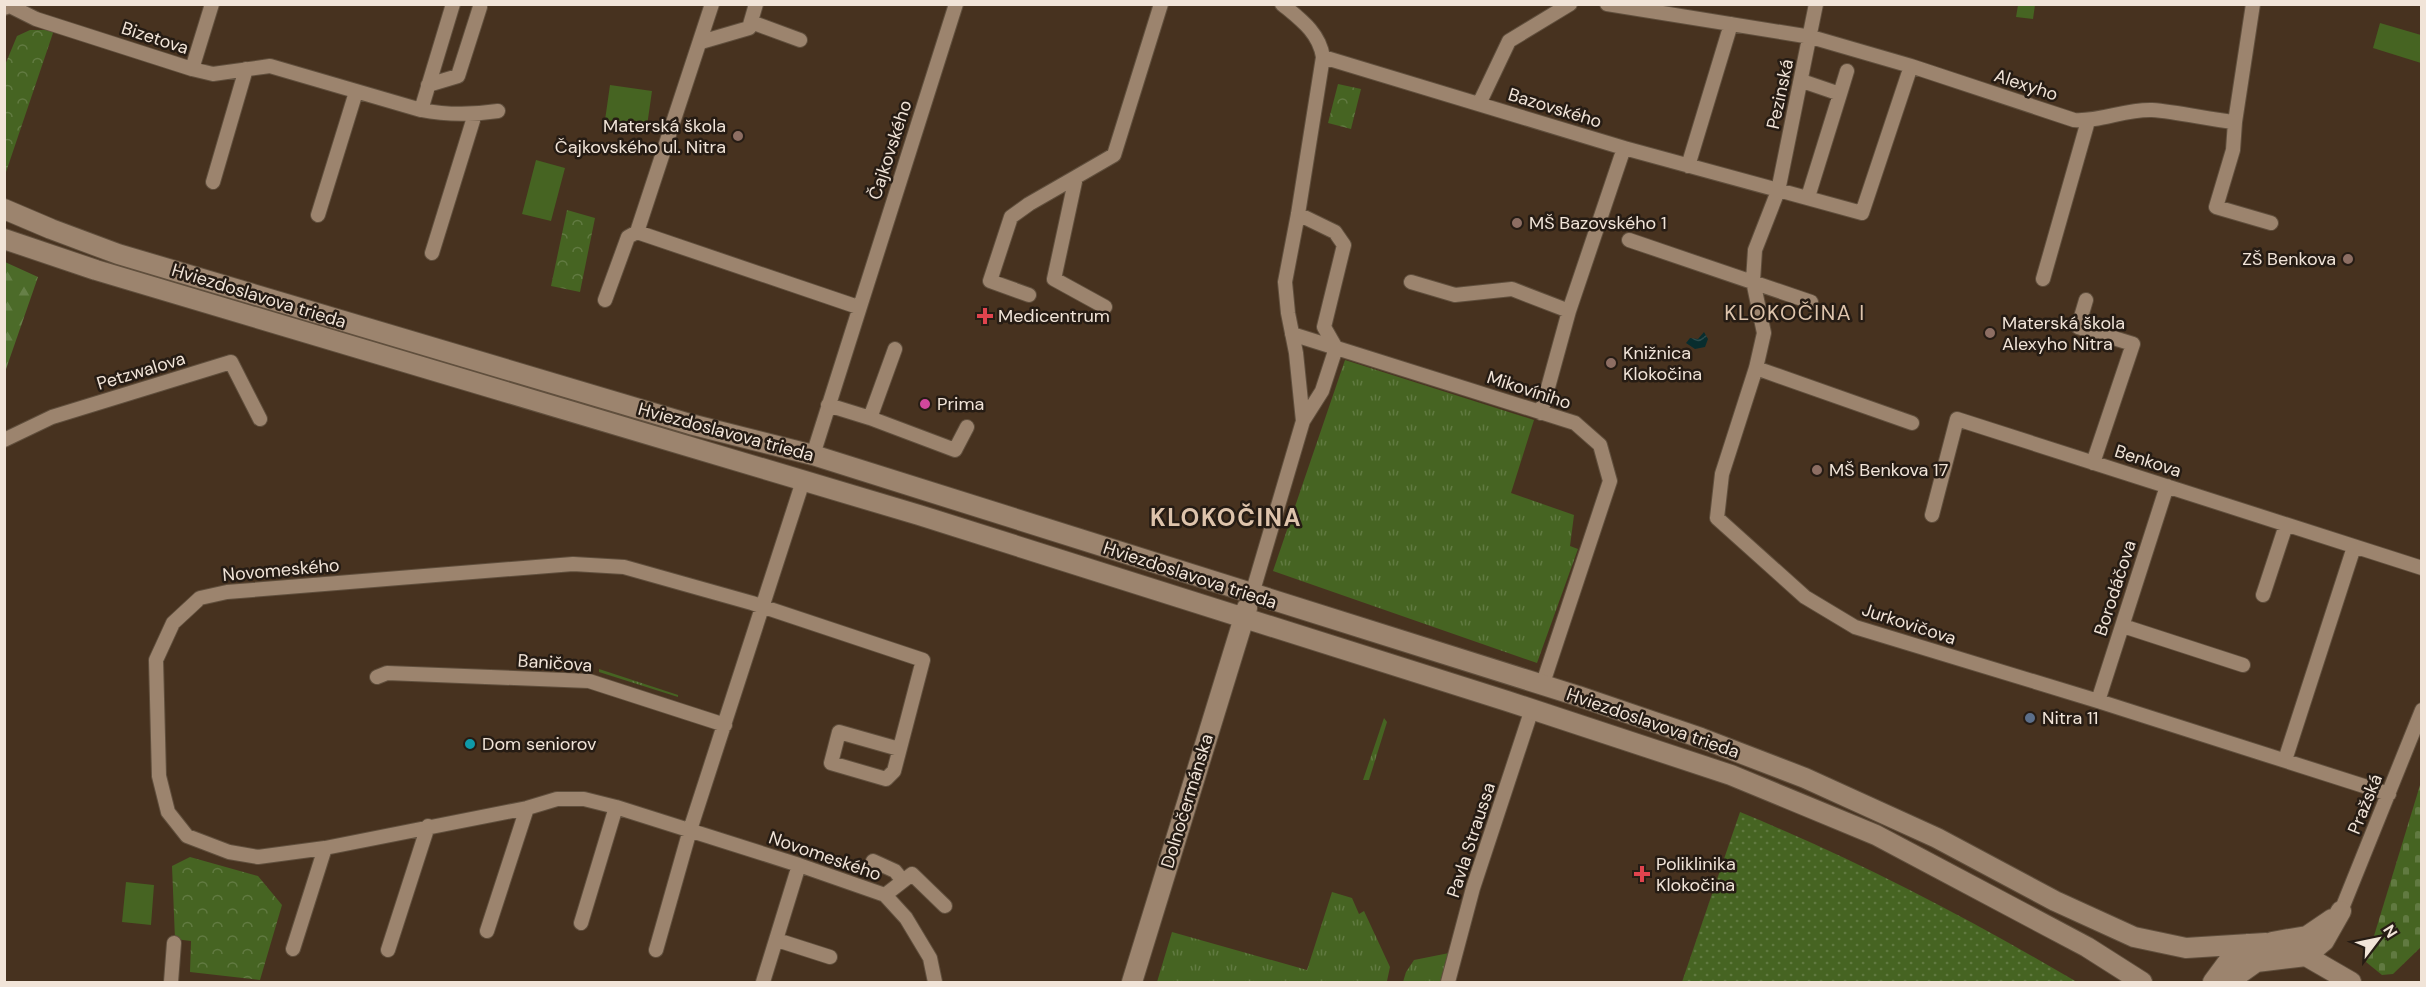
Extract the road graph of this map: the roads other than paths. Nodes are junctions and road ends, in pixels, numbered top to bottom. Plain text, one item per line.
1 (212, 4) edge
2 (453, 4) edge
3 (712, 4) edge
4 (756, 4) edge
5 (956, 4) edge
6 (1161, 4) edge
7 (1282, 4) edge
8 (1570, 4) edge
9 (1607, 4) edge
10 (1816, 4) edge
11 (2253, 4) edge
12 (5, 5) edge
13 (480, 7) dead end
14 (751, 22) junction
15 (1731, 24) junction
16 (1811, 37) junction
17 (800, 40) dead end
18 (701, 42) junction
19 (1323, 57) junction
20 (1911, 66) junction
21 (192, 69) junction
22 (246, 69) junction
23 (1847, 71) dead end
24 (1802, 81) junction
25 (429, 85) junction
26 (356, 92) junction
27 (1840, 94) junction
28 (1479, 104) junction
29 (421, 110) junction
30 (498, 111) dead end
31 (475, 114) junction
32 (2088, 121) junction
33 (2235, 122) junction
34 (1624, 148) junction
35 (1688, 166) junction
36 (1076, 177) junction
37 (213, 182) dead end
38 (1778, 191) junction
39 (1808, 197) junction
40 (4, 209) edge
41 (1298, 214) junction
42 (318, 215) dead end
43 (2271, 223) dead end
44 (637, 232) junction
45 (4, 239) edge
46 (1629, 240) dead end
47 (432, 253) dead end
48 (2043, 279) dead end
49 (1753, 281) junction
50 (1411, 282) dead end
51 (1029, 295) dead end
52 (605, 300) dead end
53 (2086, 300) dead end
54 (1812, 302) dead end
55 (858, 307) junction
56 (1105, 307) dead end
57 (1569, 311) junction
58 (1292, 333) junction
59 (895, 348) dead end
60 (1336, 348) junction
61 (1756, 368) junction
62 (828, 405) junction
63 (1541, 413) junction
64 (870, 418) junction
65 (260, 419) dead end
66 (1303, 421) junction
67 (1912, 423) dead end
68 (966, 427) dead end
69 (4, 441) edge
70 (813, 455) junction
71 (2093, 463) junction
72 (803, 481) junction
73 (2167, 486) junction
74 (1932, 515) dead end
75 (1014, 518) junction
76 (2286, 525) junction
77 (1006, 543) junction
78 (2354, 547) junction
79 (2421, 568) edge
80 (1252, 594) junction
81 (2262, 595) dead end
82 (762, 606) junction
83 (1243, 619) junction
84 (2122, 626) junction
85 (2243, 665) dead end
86 (377, 677) dead end
87 (1542, 686) junction
88 (2098, 701) junction
89 (1532, 710) junction
90 (2421, 710) edge
91 (724, 725) junction
92 (899, 749) junction
93 (2284, 760) junction
94 (2389, 795) junction
95 (616, 807) junction
96 (527, 808) junction
97 (428, 826) junction
98 (690, 831) junction
99 (325, 848) junction
100 (873, 861) dead end
101 (799, 865) junction
102 (903, 881) junction
103 (885, 895) junction
104 (945, 906) dead end
105 (2341, 911) junction
106 (581, 923) dead end
107 (487, 931) dead end
108 (777, 940) junction
109 (174, 944) dead end
110 (2256, 944) junction
111 (293, 949) dead end
112 (388, 950) dead end
113 (656, 950) dead end
114 (2306, 956) junction
115 (830, 957) dead end
116 (2348, 981) edge
117 (171, 982) edge
118 (764, 982) edge
119 (935, 982) edge
120 (1132, 982) edge
121 (1449, 982) edge
122 (2144, 982) edge
123 (2213, 982) edge
124 (2228, 982) edge

1 - 21 street, Bizetova
2 - 25 street
3 - 18 street
4 - 14 street
5 - 55 street, Čajkovského
6 - 36 street
7 - 19 street
8 - 28 street
9 - 15 street, Alexyho
10 - 16 street, Pezinská
11 - 33 street
12 - 21 street, Bizetova
13 - 25 street
14 - 17 street
14 - 18 street
15 - 16 street, Alexyho
15 - 35 street
16 - 20 street, Alexyho
16 - 24 street, Pezinská
18 - 44 street
19 - 28 street, Bazovského
19 - 41 street
20 - 32 street, Alexyho
20 - 39 street, Bazovského
21 - 22 street, Bizetova
22 - 26 street, Bizetova
22 - 37 street
23 - 27 street
24 - 27 street
24 - 38 street, Pezinská
25 - 29 street
26 - 29 street, Bizetova
26 - 42 street
27 - 39 street
28 - 34 street, Bazovského
29 - 31 street, Bizetova
30 - 31 street, Bizetova
31 - 47 street
32 - 33 street, Alexyho
32 - 48 street
33 - 43 street
34 - 35 street, Bazovského
34 - 57 street
35 - 38 street, Bazovského
36 - 51 street
36 - 56 street
38 - 39 street, Bazovského
38 - 49 street, Jurkovičova
40 - 70 street, Hviezdoslavova trieda
41 - 58 street
41 - 60 street
44 - 52 street
44 - 55 street
45 - 72 street, Hviezdoslavova trieda
46 - 49 street
49 - 54 street
49 - 61 street, Jurkovičova
50 - 57 street
53 - 71 street
55 - 62 street, Čajkovského
57 - 63 street
58 - 60 street, Mikovíniho
58 - 66 street
59 - 64 street
60 - 63 street, Mikovíniho
60 - 66 street
61 - 67 street
61 - 88 street, Jurkovičova
62 - 64 street
62 - 70 street, Čajkovského
63 - 87 street, Mikovíniho
64 - 68 street
65 - 69 street, Petzwalova
66 - 80 street
70 - 72 street
70 - 75 street, Hviezdoslavova trieda
71 - 73 street, Benkova
71 - 74 street, Benkova
72 - 77 street, Hviezdoslavova trieda
72 - 82 street
73 - 76 street, Benkova
73 - 84 street, Borodáčova
75 - 77 street
75 - 80 street, Hviezdoslavova trieda
76 - 78 street, Benkova
76 - 81 street
77 - 83 street, Hviezdoslavova trieda
78 - 79 street, Benkova
78 - 93 street
80 - 83 street, Dolnočermánska
80 - 87 street, Hviezdoslavova trieda
82 - 91 street
82 - 92 street, Novomeského
82 - 99 street, Novomeského
83 - 89 street, Hviezdoslavova trieda
83 - 120 street, Dolnočermánska
84 - 85 street
84 - 88 street, Borodáčova
86 - 91 street, Baničova
87 - 89 street
87 - 110 street, Hviezdoslavova trieda
88 - 93 street, Jurkovičova
89 - 121 street, Pavla Straussa
89 - 122 street, Hviezdoslavova trieda
90 - 94 street, Pražská
91 - 98 street
92 - 92 street
93 - 94 street, Jurkovičova
94 - 105 street, Pražská
95 - 96 street, Novomeského
95 - 98 street, Novomeského
95 - 106 street
96 - 97 street, Novomeského
96 - 107 street
97 - 99 street, Novomeského
97 - 112 street
98 - 101 street, Novomeského
98 - 113 street
99 - 111 street
100 - 102 street
101 - 103 street, Novomeského
101 - 108 street
102 - 103 street
102 - 104 street
103 - 119 street, Novomeského
105 - 110 street
105 - 114 street
105 - 116 street
108 - 115 street
108 - 118 street
109 - 117 street
110 - 114 street, Hviezdoslavova trieda
110 - 123 street
114 - 116 street, Hviezdoslavova trieda
114 - 124 street

